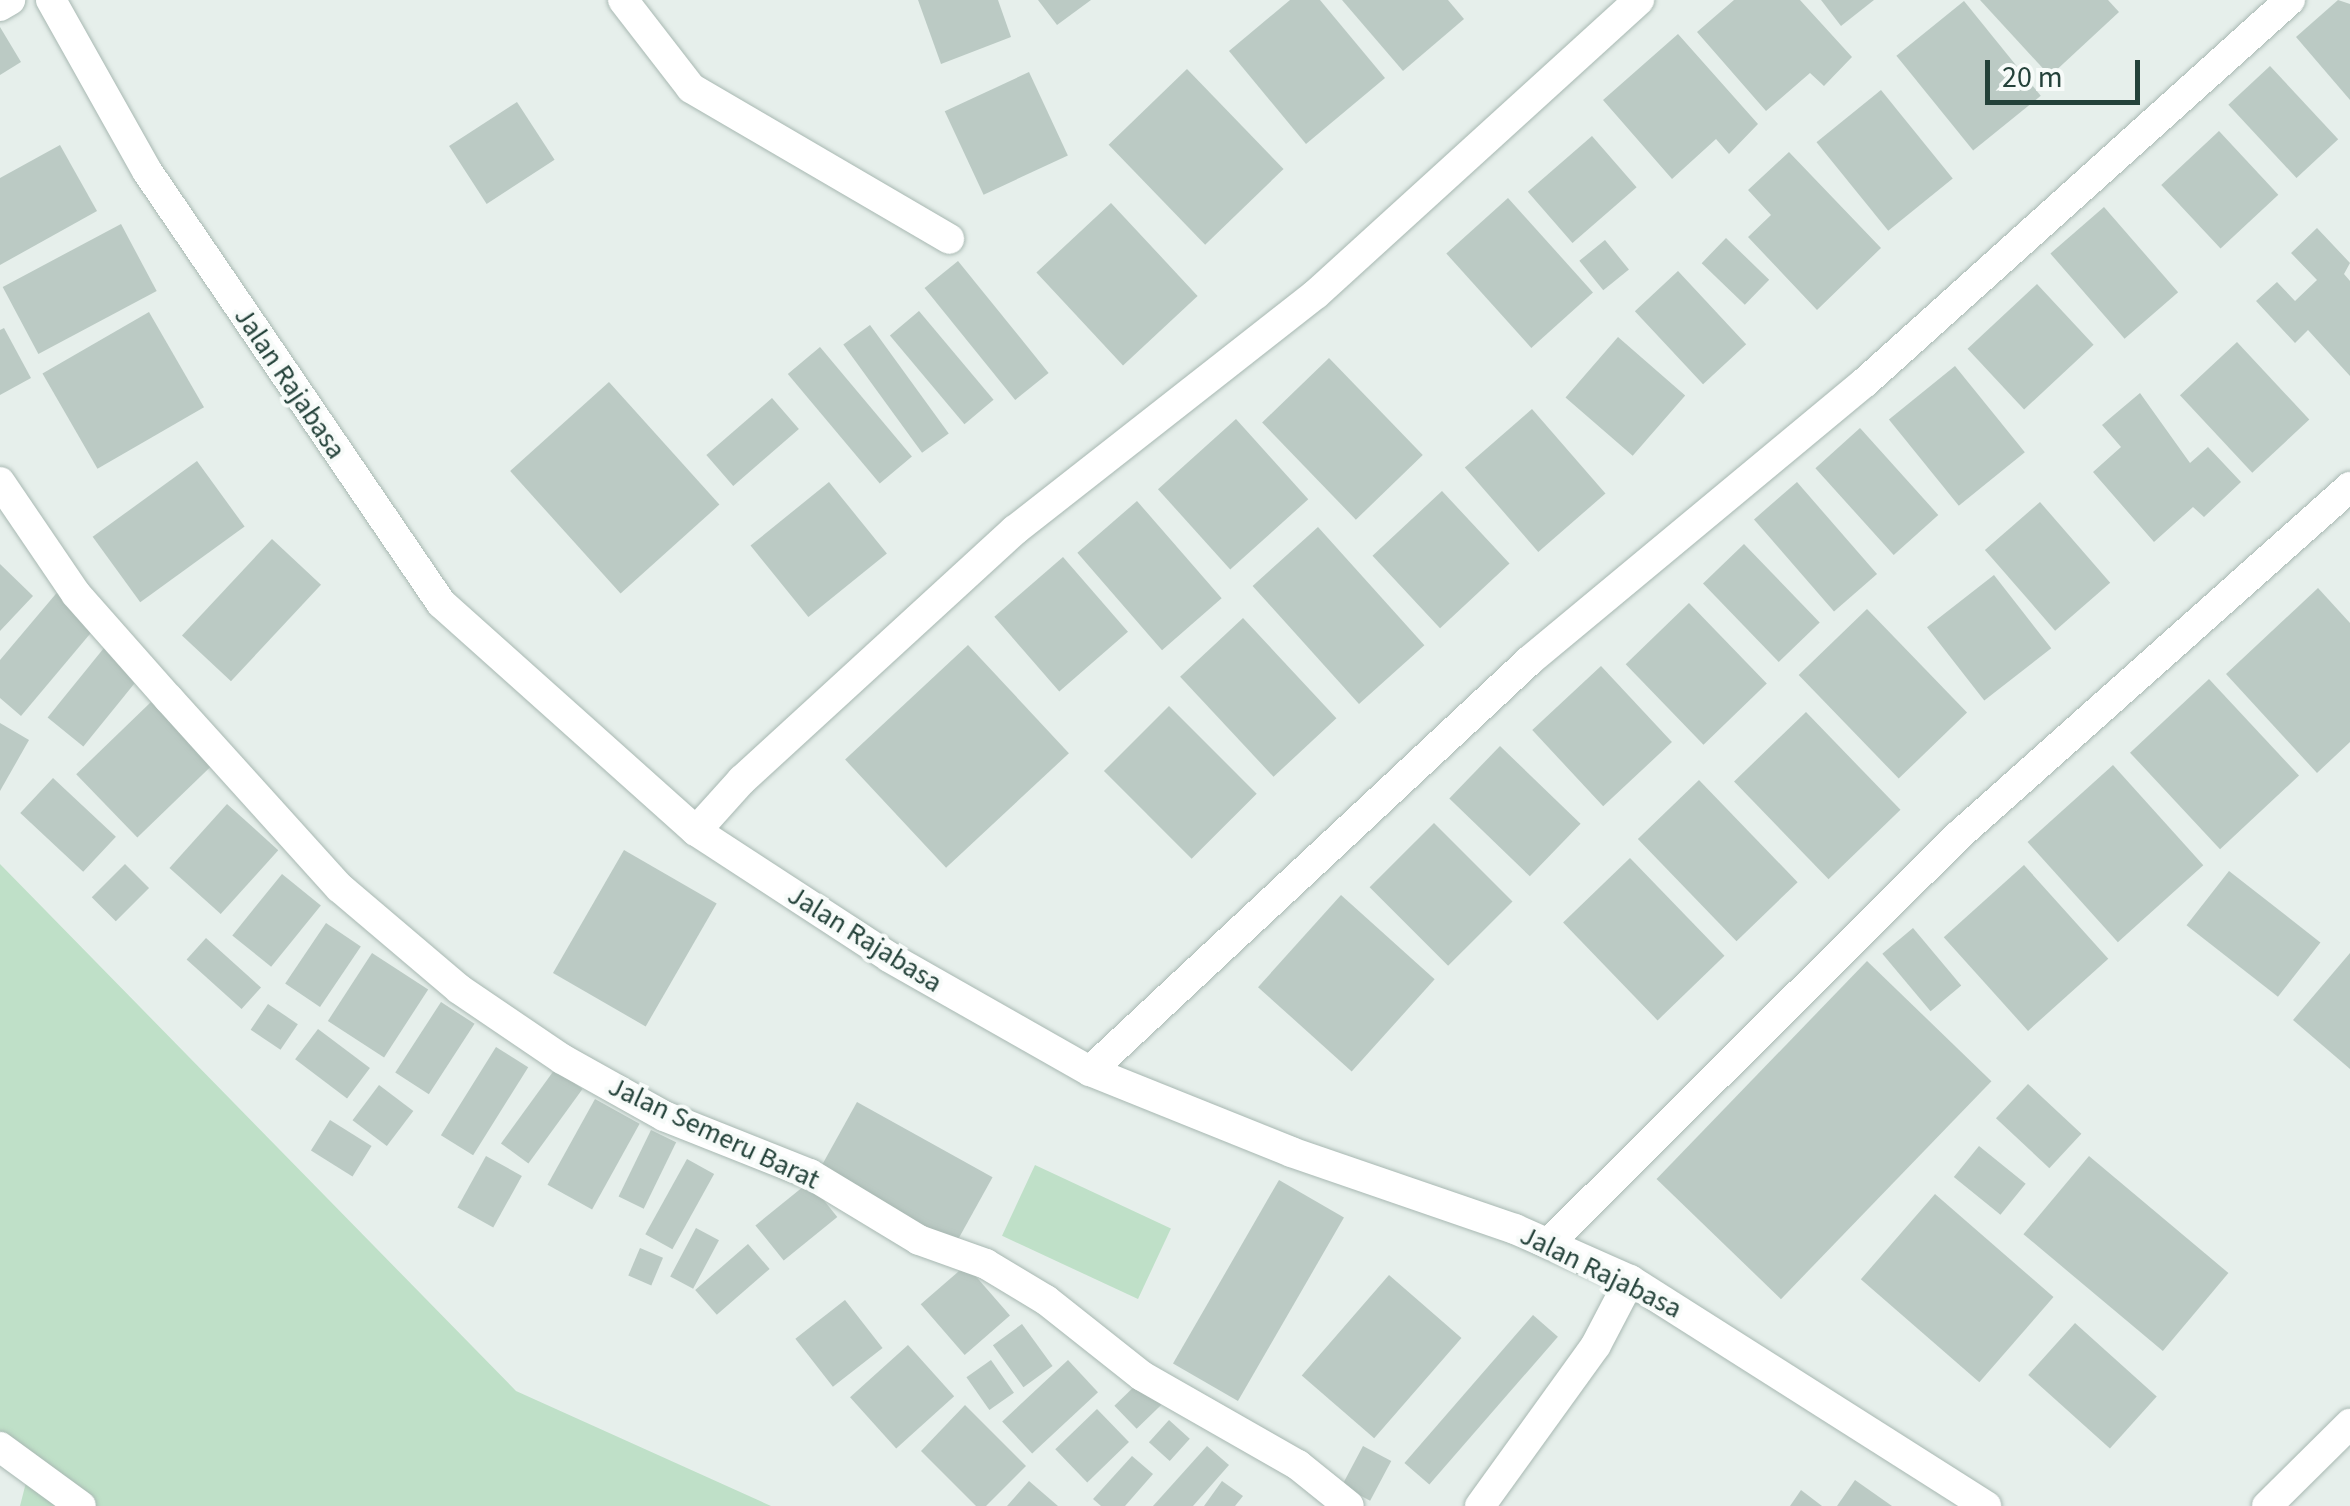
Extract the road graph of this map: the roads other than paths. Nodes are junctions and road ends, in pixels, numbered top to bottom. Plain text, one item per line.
1 (10, 0) edge
2 (51, 0) edge
3 (623, 0) edge
4 (1639, 0) edge
5 (2290, 0) edge
6 (0, 6) edge
7 (949, 239) dead end
8 (0, 482) edge
9 (2350, 487) edge
10 (696, 831) junction
11 (1090, 1071) junction
12 (1549, 1244) junction
13 (1630, 1280) junction
14 (2350, 1424) edge
15 (0, 1447) edge
16 (81, 1506) edge
17 (1349, 1506) edge
18 (1480, 1506) edge
19 (1986, 1506) edge
20 (2267, 1506) edge

1 - 6 street
2 - 10 street, Jalan Rajabasa
3 - 7 street
4 - 10 street
5 - 11 street
8 - 17 street, Jalan Semeru Barat
9 - 12 street
10 - 11 street, Jalan Rajabasa
11 - 12 street, Jalan Rajabasa
12 - 13 street, Jalan Rajabasa
13 - 18 street
13 - 19 street, Jalan Rajabasa
14 - 20 street
15 - 16 street

